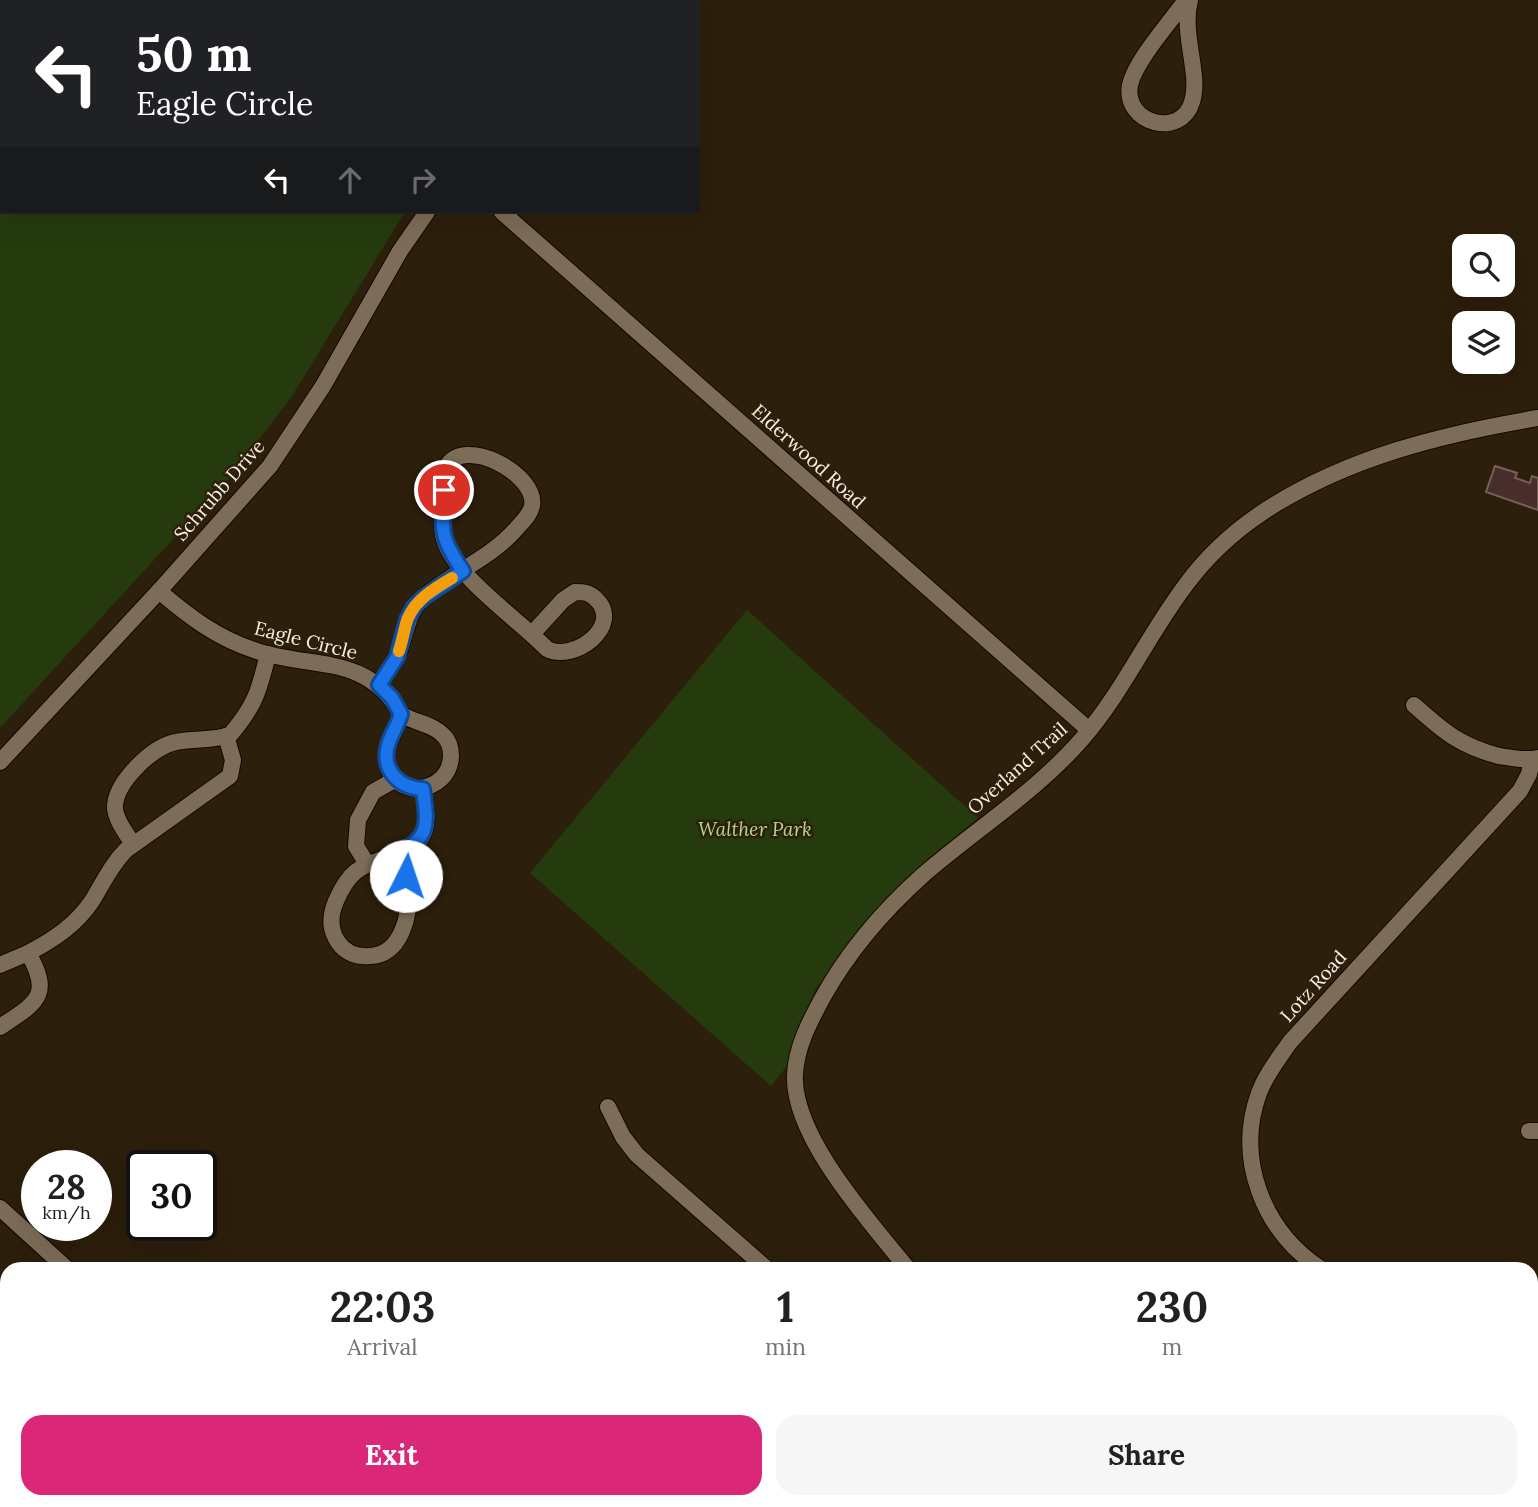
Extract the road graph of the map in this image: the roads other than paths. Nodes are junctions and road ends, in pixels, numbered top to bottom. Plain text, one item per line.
1 (1188, 0) edge
2 (426, 214) edge
3 (504, 214) edge
4 (1538, 418) edge
5 (463, 571) junction
6 (159, 591) junction
7 (532, 634) junction
8 (268, 654) junction
9 (379, 685) junction
10 (1414, 705) dead end
11 (401, 714) junction
12 (1089, 730) junction
13 (226, 736) junction
14 (1535, 759) edge
15 (0, 762) edge
16 (396, 779) junction
17 (423, 789) junction
18 (133, 844) junction
19 (397, 853) junction
20 (367, 864) junction
21 (28, 953) junction
22 (0, 965) edge
23 (0, 1027) edge
24 (608, 1107) dead end
25 (0, 1208) edge
26 (59, 1262) edge
27 (759, 1262) edge
28 (902, 1262) edge
29 (1312, 1262) edge

1 - 1 street
2 - 6 street, Schrubb Drive
3 - 12 street, Elderwood Road
4 - 12 street, Overland Trail
5 - 5 street
5 - 7 street
5 - 9 street
6 - 8 street, Eagle Circle
6 - 15 street, Schrubb Drive
7 - 7 street
8 - 9 street, Eagle Circle
8 - 13 street
9 - 11 street, Eagle Circle
10 - 14 street
11 - 16 street
11 - 17 street, Eagle Circle
12 - 28 street, Overland Trail
13 - 18 street
13 - 18 street
14 - 29 street, Lotz Road
16 - 17 street
16 - 20 street
17 - 19 street
18 - 21 street
19 - 20 street
19 - 20 street
21 - 22 street
21 - 23 street
24 - 27 street
25 - 26 street

